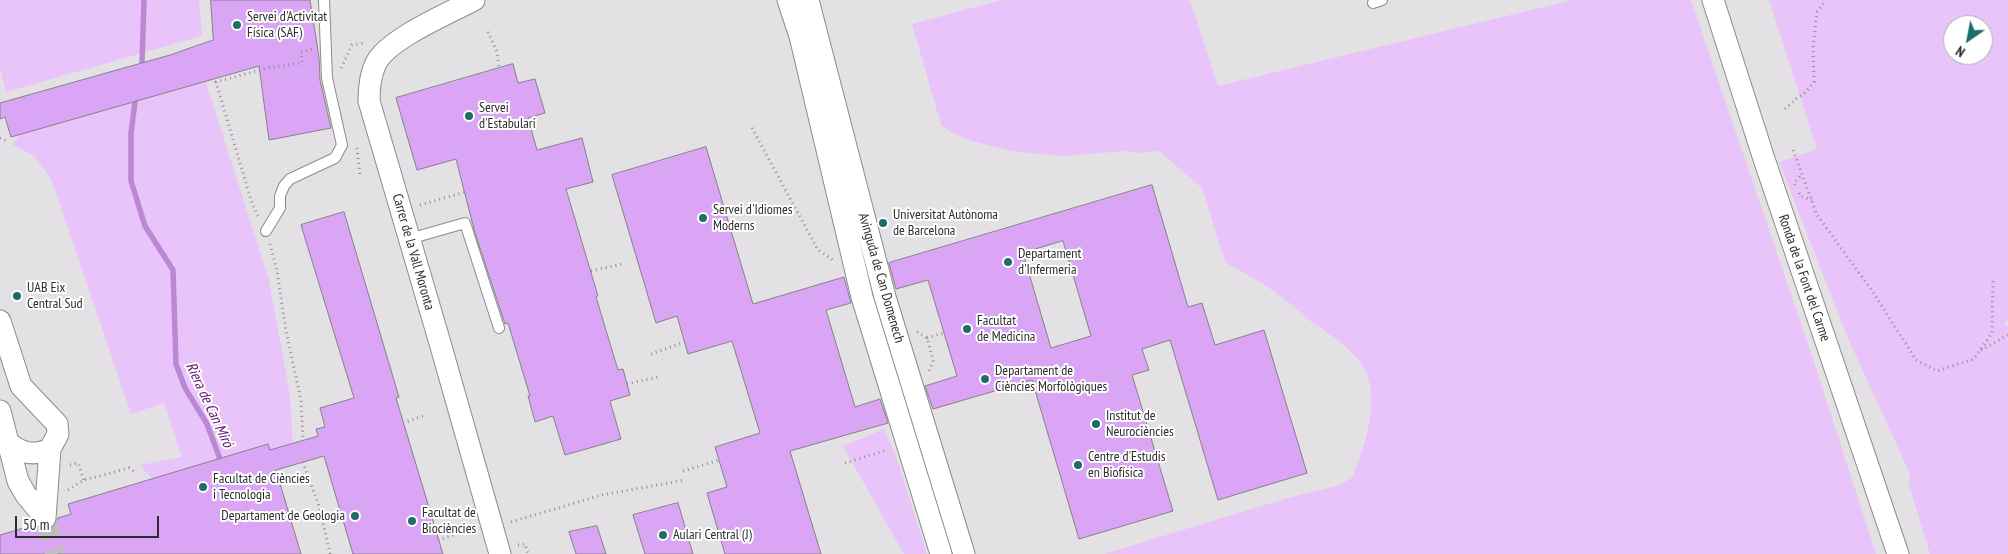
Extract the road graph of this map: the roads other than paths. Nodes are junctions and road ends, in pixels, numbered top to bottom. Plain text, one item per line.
1 (324, 0) edge
2 (474, 0) edge
3 (788, 0) edge
4 (808, 0) edge
5 (1713, 0) edge
6 (266, 231) road end
7 (409, 239) junction
8 (0, 321) edge
9 (498, 328) dead end
10 (0, 411) edge
11 (8, 443) junction
12 (50, 450) junction
13 (507, 550) edge
14 (941, 554) edge
15 (964, 554) edge
16 (1898, 554) edge

1 - 6 lane
2 - 7 street, Carrer de la Vall Moronta
3 - 14 street, Avinguda de Can Domenech
4 - 15 street, Avinguda de Can Domenech
5 - 16 street, Ronda de la Font del Carme
7 - 9 lane
7 - 13 street, Carrer de la Vall Moronta
8 - 12 street
10 - 11 street
11 - 12 street
11 - 12 street

